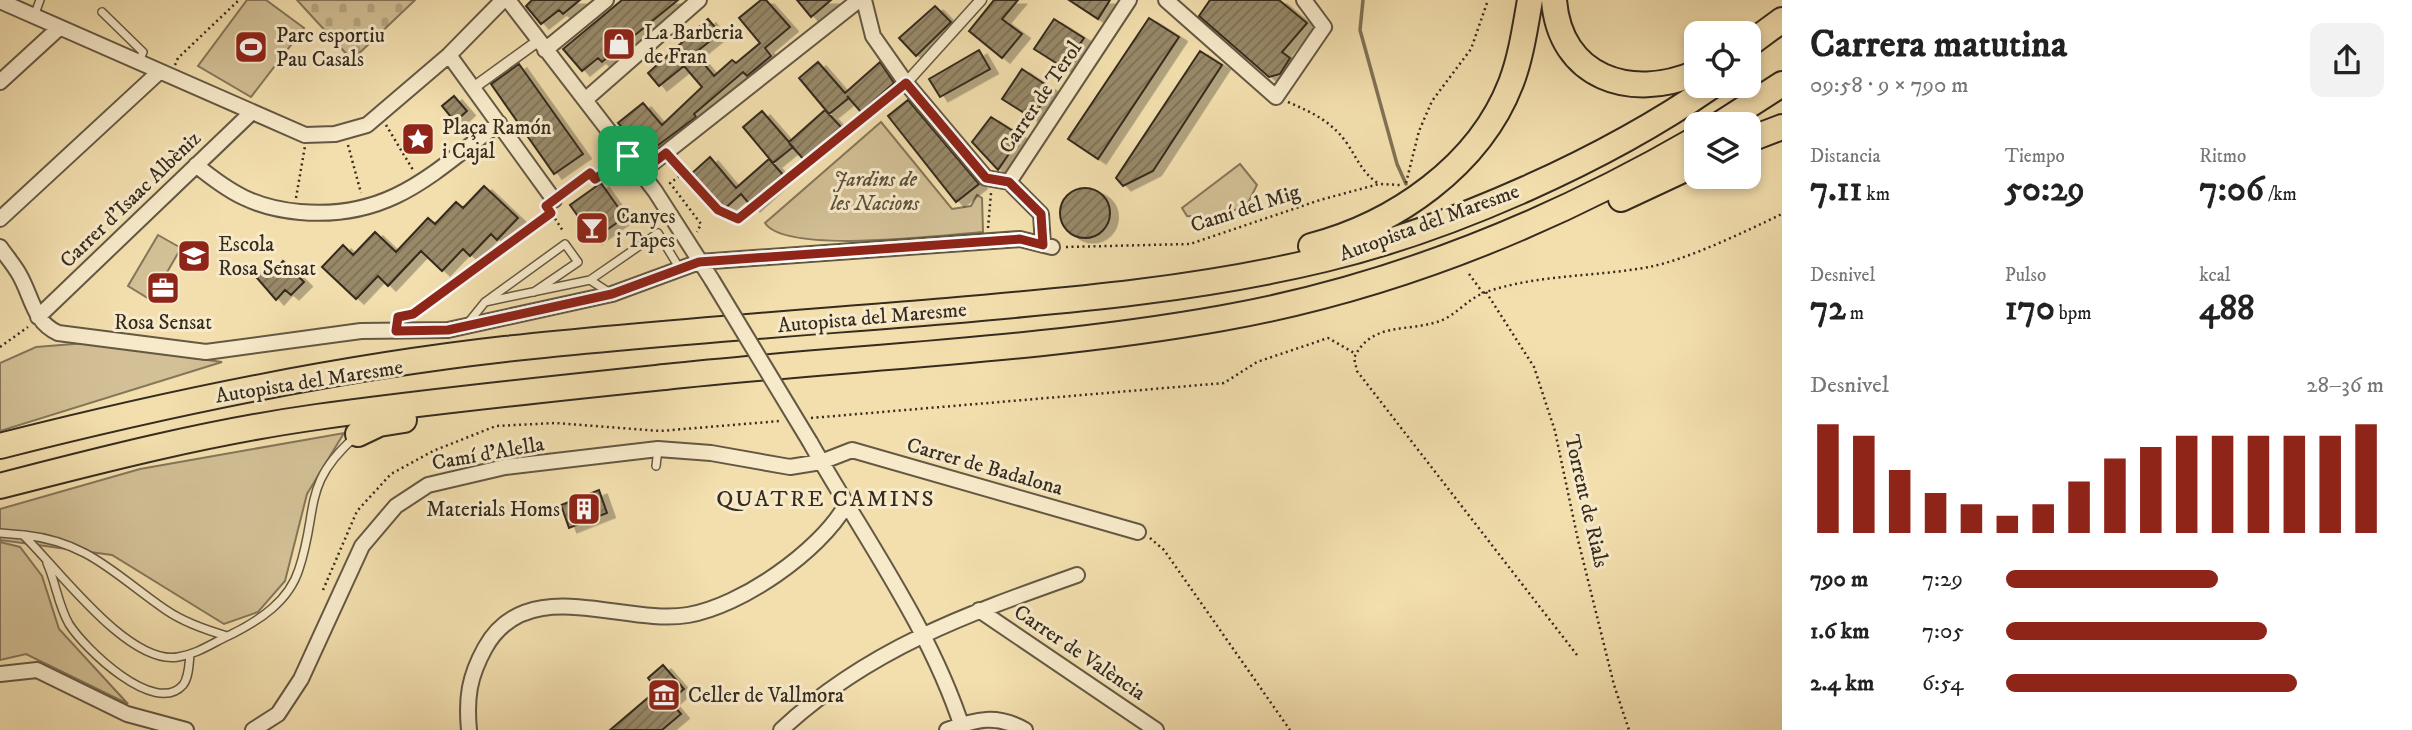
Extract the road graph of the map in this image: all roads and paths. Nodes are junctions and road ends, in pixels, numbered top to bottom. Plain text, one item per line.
1 (40, 0) edge
2 (239, 0) edge
3 (505, 0) edge
4 (606, 0) edge
5 (699, 0) edge
6 (861, 0) edge
7 (981, 0) edge
8 (1129, 0) edge
9 (1166, 0) edge
10 (1304, 0) edge
11 (1488, 0) edge
12 (1530, 0) edge
13 (1554, 0) edge
14 (0, 1) edge
15 (102, 12) dead end
16 (34, 16) junction
17 (1782, 20) edge
18 (59, 28) junction
19 (1761, 35) edge
20 (1782, 37) edge
21 (541, 46) junction
22 (1761, 52) edge
23 (449, 55) junction
24 (138, 64) junction
25 (164, 75) junction
26 (1684, 77) edge
27 (0, 82) edge
28 (906, 83) junction
29 (1782, 84) edge
30 (473, 88) junction
31 (1276, 97) junction
32 (1692, 98) edge
33 (585, 100) junction
34 (252, 112) junction
35 (1739, 112) edge
36 (380, 115) junction
37 (499, 123) junction
38 (1782, 127) edge
39 (1761, 135) edge
40 (1684, 146) edge
41 (350, 151) dead end
42 (666, 153) junction
43 (304, 156) dead end
44 (628, 156) junction
45 (196, 165) junction
46 (1684, 170) edge
47 (640, 173) junction
48 (684, 173) junction
49 (991, 179) junction
50 (421, 182) junction
51 (1009, 182) junction
52 (1379, 184) junction
53 (552, 207) junction
54 (366, 209) junction
55 (293, 212) junction
56 (1782, 214) edge
57 (0, 219) edge
58 (1537, 223) junction
59 (563, 232) dead end
60 (695, 236) dead end
61 (987, 242) junction
62 (1048, 246) junction
63 (0, 247) edge
64 (699, 262) junction
65 (680, 269) junction
66 (1469, 274) dead end
67 (590, 280) junction
68 (1223, 280) junction
69 (534, 292) junction
70 (1484, 292) junction
71 (612, 294) junction
72 (485, 302) junction
73 (38, 317) junction
74 (465, 326) junction
75 (396, 331) junction
76 (0, 347) edge
77 (1356, 354) junction
78 (667, 376) junction
79 (798, 419) dead end
80 (784, 421) dead end
81 (358, 434) joint
82 (0, 446) edge
83 (658, 449) junction
84 (821, 462) junction
85 (656, 466) dead end
86 (0, 486) edge
87 (846, 505) junction
88 (1138, 532) joint
89 (0, 533) edge
90 (23, 535) junction
91 (44, 555) junction
92 (1076, 575) dead end
93 (323, 590) dead end
94 (979, 610) junction
95 (922, 634) junction
96 (227, 636) junction
97 (190, 653) junction
98 (1577, 655) dead end
99 (0, 674) edge
100 (962, 727) edge
101 (186, 730) edge
102 (253, 730) edge
103 (470, 730) edge
104 (781, 730) edge
105 (947, 730) edge
106 (1025, 730) edge
107 (1156, 730) edge
108 (1290, 730) edge
109 (1629, 730) edge

1 - 16 lane
2 - 25 path
3 - 21 street
3 - 23 street
4 - 21 street
5 - 33 street
6 - 28 street
6 - 42 street
7 - 28 street
8 - 51 street, Carrer de Terol
9 - 31 street
10 - 31 street
11 - 52 path, Camí del Mig
12 - 68 highway
13 - 26 highway
14 - 16 street
15 - 24 lane
16 - 18 street
17 - 19 highway
18 - 24 street
18 - 27 street
20 - 22 highway
21 - 30 street
21 - 33 street
23 - 30 street
23 - 36 street
24 - 25 street
25 - 34 street
25 - 57 street
28 - 48 path
28 - 49 street
29 - 35 highway
30 - 37 street
31 - 52 path
32 - 68 highway, Autopista del Maresme
33 - 44 street
34 - 36 street
34 - 45 street, Carrer d'Isaac Albèniz
36 - 50 path
37 - 50 street
37 - 53 street
38 - 39 highway
40 - 58 highway, Autopista del Maresme
41 - 54 path
42 - 47 street
42 - 48 path
43 - 55 path
44 - 47 street
44 - 53 path
45 - 55 street
45 - 73 street, Carrer d'Isaac Albèniz
46 - 58 highway
47 - 64 street
48 - 60 path
49 - 51 street
49 - 61 path
50 - 54 street
51 - 62 street
52 - 62 path, Camí del Mig
53 - 59 path
53 - 75 path
54 - 55 street
56 - 70 path
58 - 78 highway, Autopista del Maresme
61 - 62 street
61 - 64 street
63 - 73 street
64 - 65 street
64 - 84 street, bridge
65 - 67 lane
65 - 71 street
66 - 70 path
67 - 69 lane
67 - 71 lane
68 - 82 highway, Autopista del Maresme
69 - 72 lane
69 - 72 lane
70 - 77 path
70 - 109 path, Torrent de Rials
71 - 74 street
72 - 74 lane
73 - 75 street
73 - 76 path
74 - 75 street
77 - 79 path
77 - 98 path
78 - 81 highway
78 - 86 highway, Autopista del Maresme
80 - 93 path
81 - 96 lane
83 - 84 street, Camí d'Alella
83 - 85 lane
83 - 102 street, Camí d'Alella
84 - 87 street
84 - 88 street, Carrer de Badalona
87 - 95 street
87 - 103 street
88 - 108 path
89 - 90 lane
90 - 91 lane
90 - 96 lane
91 - 97 lane
91 - 97 lane
92 - 94 street
94 - 95 street
94 - 107 street, Carrer de València
95 - 100 street
95 - 104 street
96 - 97 lane
99 - 101 street
100 - 105 street
100 - 106 street

